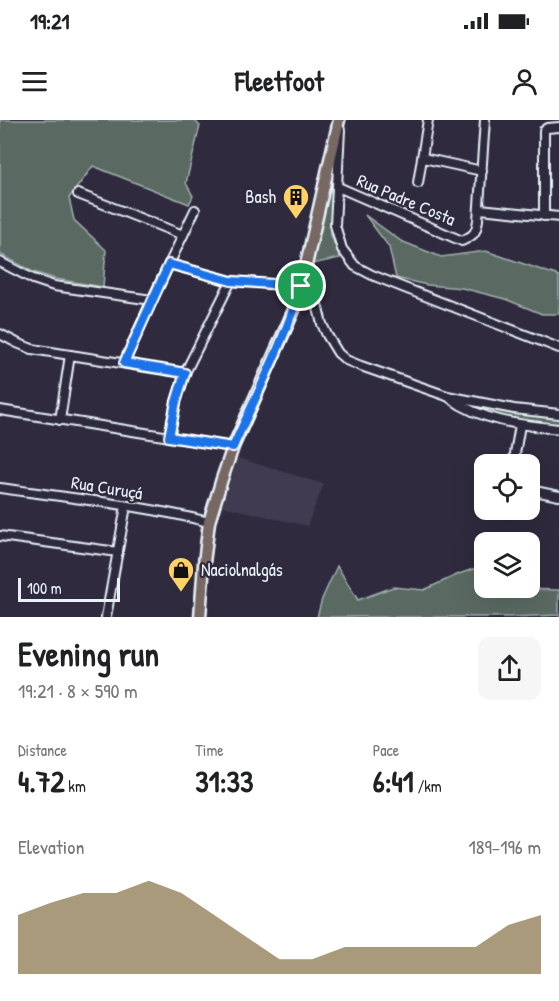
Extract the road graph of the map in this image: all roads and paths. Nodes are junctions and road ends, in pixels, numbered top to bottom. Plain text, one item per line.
1 (340, 120) edge
2 (428, 120) edge
3 (485, 120) edge
4 (559, 127) edge
5 (423, 158) junction
6 (482, 171) junction
7 (418, 183) dead end
8 (338, 187) junction
9 (78, 194) dead end
10 (480, 209) junction
11 (195, 210) dead end
12 (544, 216) junction
13 (559, 217) edge
14 (183, 235) junction
15 (0, 262) edge
16 (169, 264) junction
17 (231, 281) junction
18 (301, 286) junction
19 (152, 300) junction
20 (0, 334) edge
21 (559, 348) edge
22 (70, 355) junction
23 (124, 363) junction
24 (185, 373) junction
25 (447, 396) junction
26 (0, 410) edge
27 (559, 414) edge
28 (60, 420) junction
29 (520, 425) junction
30 (559, 429) edge
31 (169, 437) junction
32 (233, 447) junction
33 (515, 454) edge
34 (0, 488) edge
35 (540, 492) edge
36 (559, 496) edge
37 (126, 506) junction
38 (209, 522) junction
39 (0, 536) edge
40 (118, 552) junction
41 (106, 617) edge
42 (200, 617) edge

1 - 8 street
1 - 18 main road
2 - 5 street
3 - 6 street
4 - 12 street
5 - 6 street
5 - 7 street
6 - 10 street
8 - 10 street, Rua Padre Costa
8 - 21 street
9 - 14 street
10 - 12 street
11 - 14 street
12 - 13 street
14 - 16 street
15 - 19 street
16 - 17 street
16 - 19 street
17 - 18 street
17 - 24 street
18 - 25 street
18 - 32 main road
19 - 23 street
20 - 22 street
22 - 23 street
22 - 28 street
23 - 24 street
24 - 31 street
25 - 27 street
25 - 29 street
26 - 28 street
28 - 31 street
29 - 30 street
29 - 33 street
31 - 32 street
32 - 38 main road
34 - 37 street, Rua Curuçá
35 - 36 street
37 - 38 street, Rua Curuçá
37 - 40 street
38 - 42 main road
39 - 40 street
40 - 41 street

